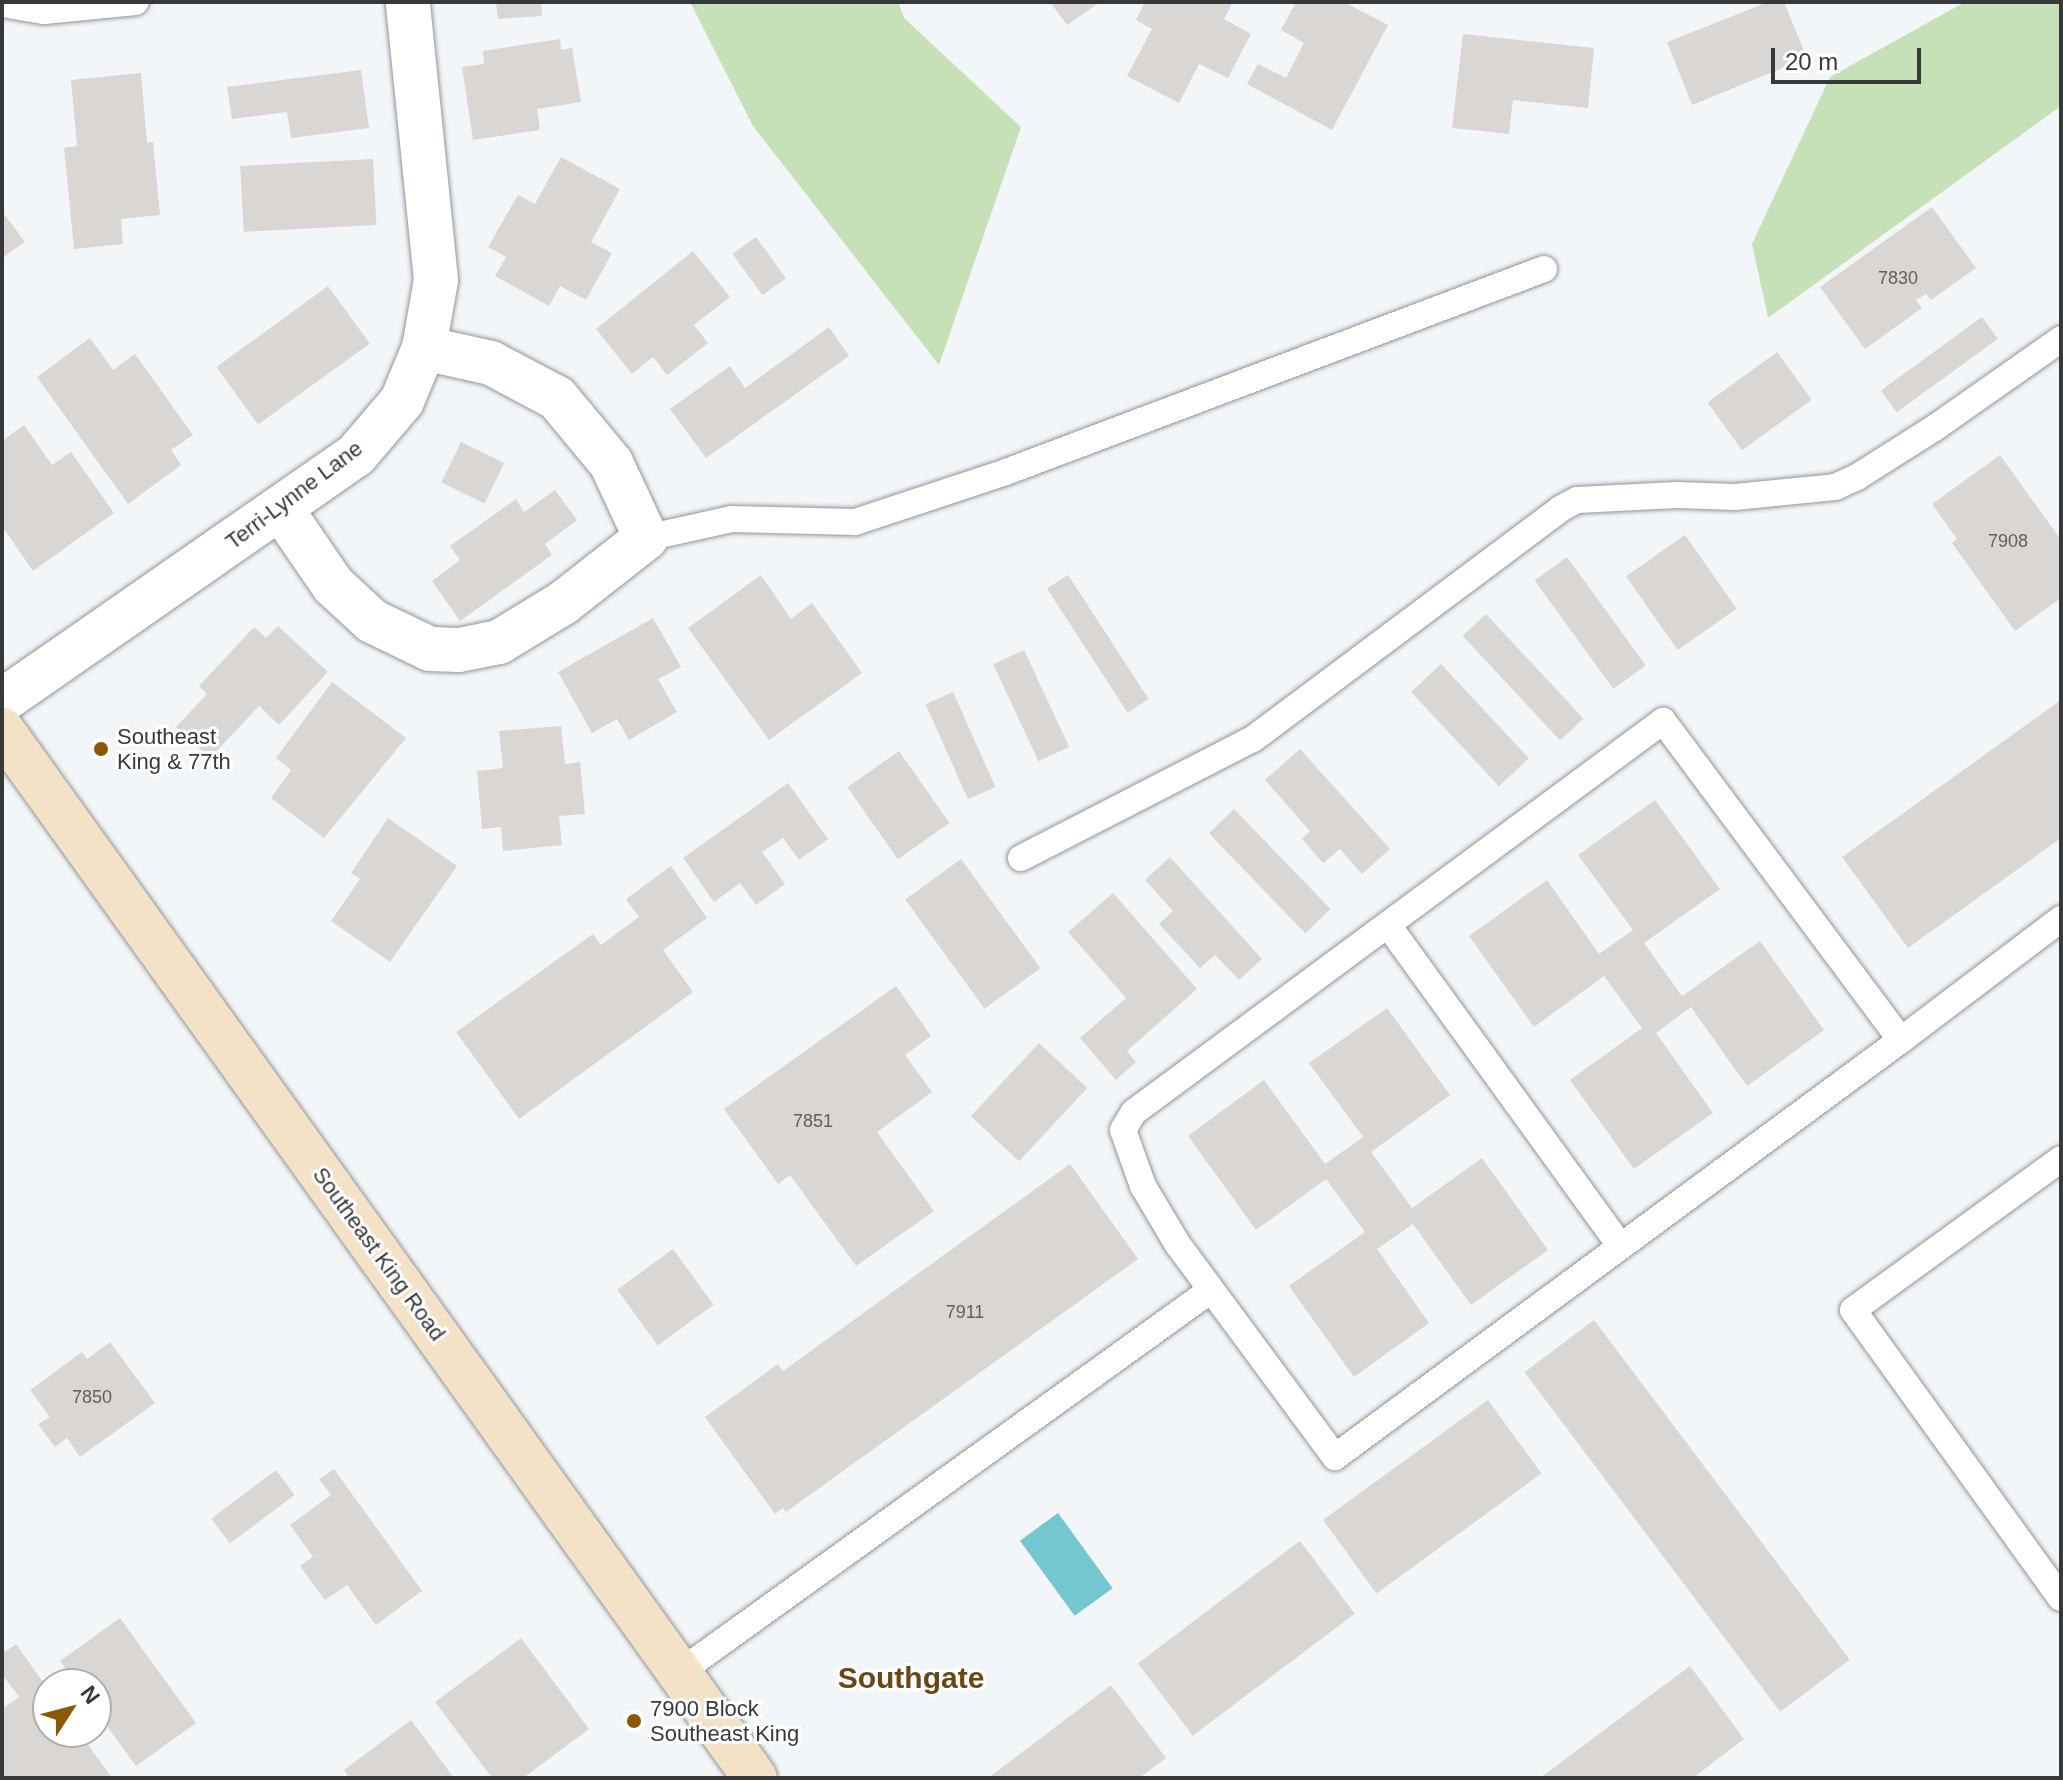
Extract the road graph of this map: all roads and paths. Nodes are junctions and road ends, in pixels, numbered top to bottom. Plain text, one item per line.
1 (136, 2) edge
2 (408, 2) edge
3 (2, 4) edge
4 (1544, 269) dead end
5 (2061, 339) edge
6 (424, 348) junction
7 (281, 509) junction
8 (646, 538) junction
9 (2, 701) edge
10 (2, 730) edge
11 (1021, 858) dead end
12 (2061, 919) edge
13 (1388, 925) junction
14 (1901, 1040) junction
15 (2061, 1159) edge
16 (1620, 1246) junction
17 (1211, 1290) junction
18 (2061, 1598) edge
19 (680, 1672) junction
20 (755, 1778) edge

1 - 3 lane
2 - 6 street, Terri-Lynne Lane
4 - 8 lane
5 - 11 lane
6 - 7 street, Terri-Lynne Lane
6 - 8 street
7 - 8 street
7 - 9 street, Terri-Lynne Lane
10 - 19 main road, Southeast King Road
12 - 14 lane
13 - 14 lane
13 - 16 lane
13 - 17 lane
14 - 16 lane
15 - 18 lane
16 - 17 lane
17 - 19 lane
19 - 20 main road, Southeast King Road

